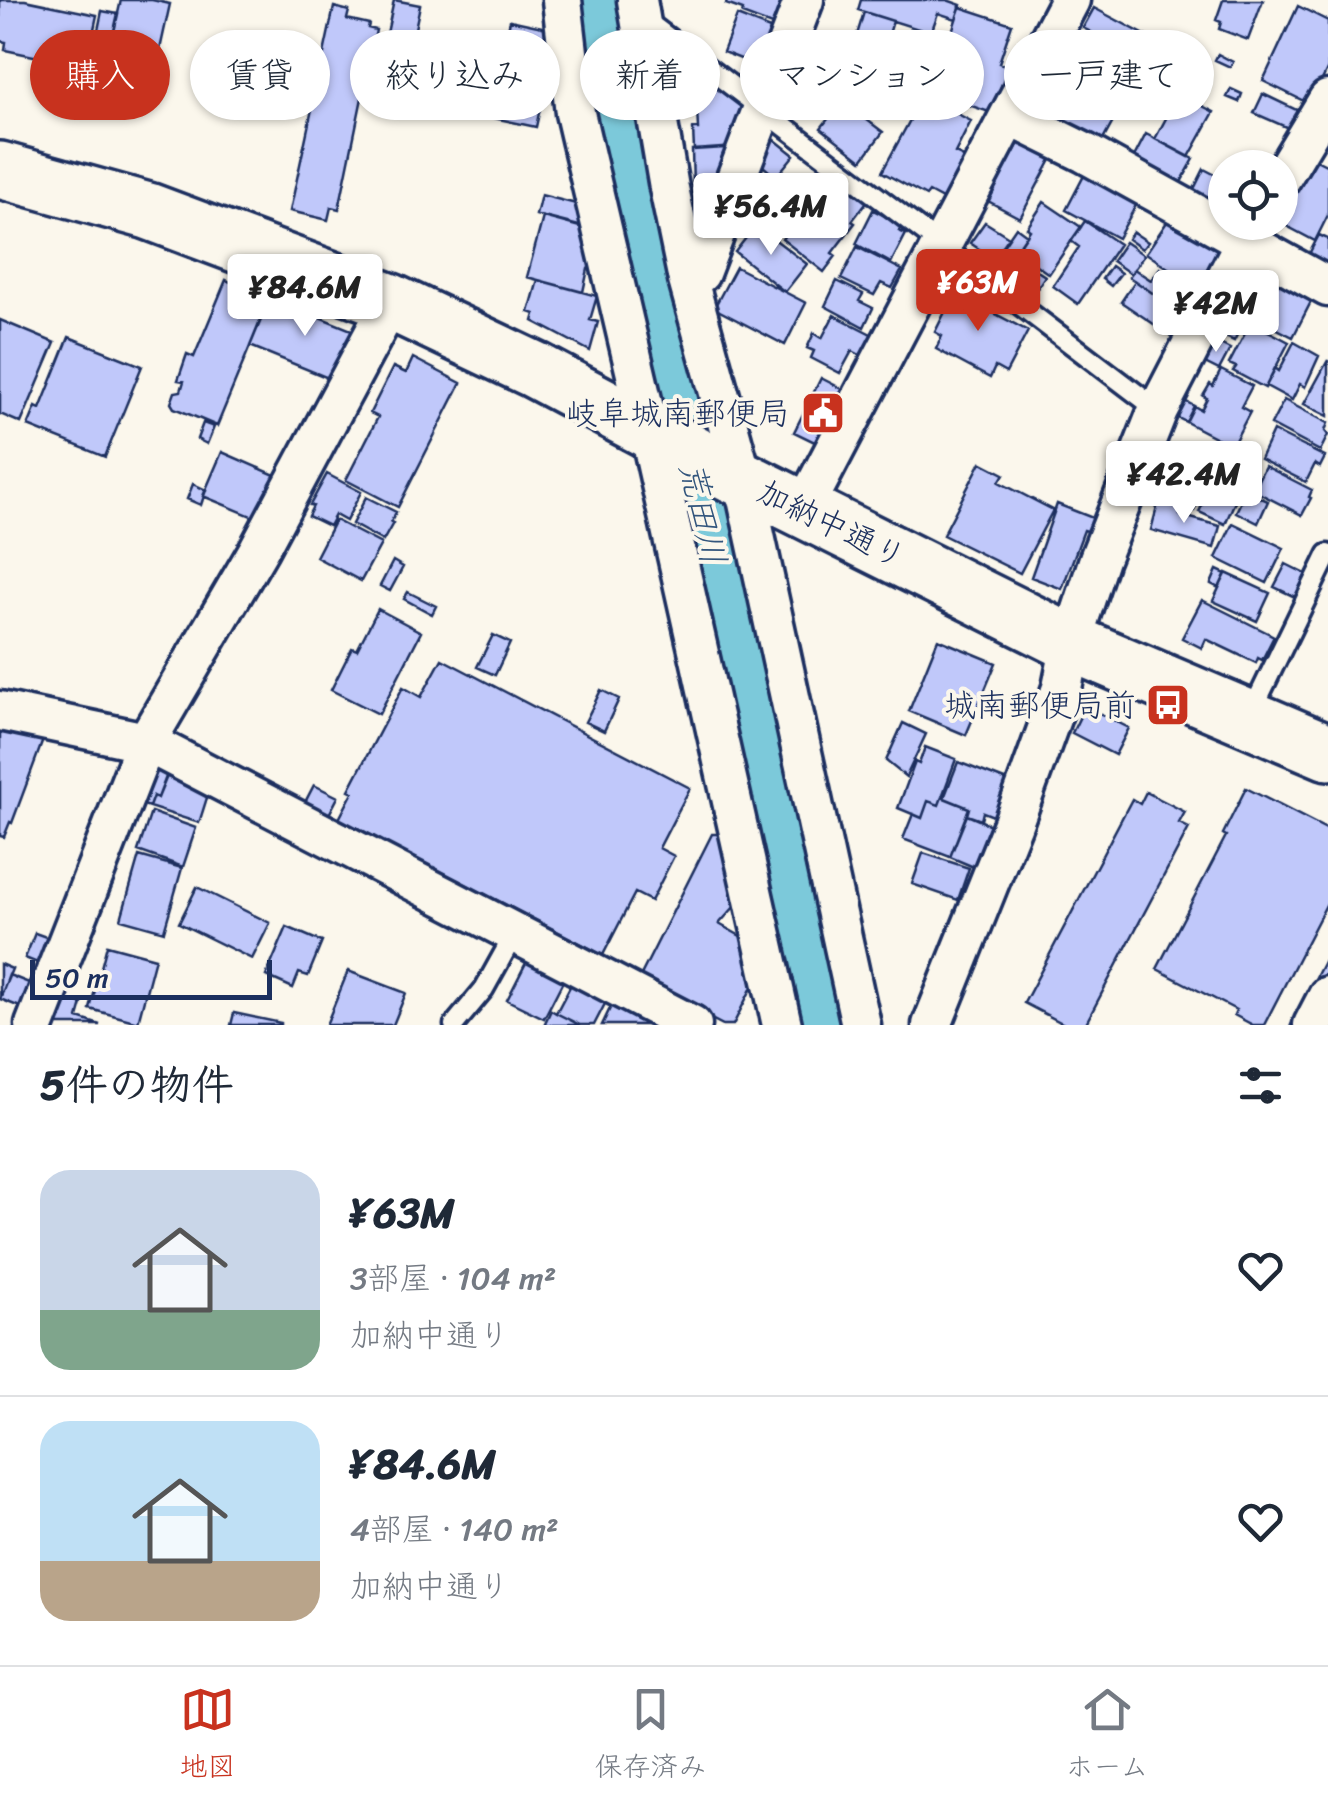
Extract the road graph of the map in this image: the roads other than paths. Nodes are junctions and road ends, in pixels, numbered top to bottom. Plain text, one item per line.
1 (562, 0) edge
2 (804, 0) edge
3 (1070, 0) edge
4 (637, 7) edge
5 (793, 30) edge
6 (1054, 30) edge
7 (740, 91) edge
8 (1328, 100) edge
9 (759, 120) edge
10 (776, 120) edge
11 (1008, 120) edge
12 (1018, 120) edge
13 (1298, 150) edge
14 (0, 170) edge
15 (1208, 212) edge
16 (1245, 240) edge
17 (1261, 240) edge
18 (940, 244) junction
19 (688, 280) junction
20 (1328, 286) edge
21 (391, 302) junction
22 (1158, 410) junction
23 (656, 433) junction
24 (733, 475) junction
25 (803, 510) junction
26 (1328, 554) edge
27 (1071, 643) junction
28 (0, 711) edge
29 (1249, 718) junction
30 (146, 742) junction
31 (1328, 752) edge
32 (515, 933) junction
33 (1328, 996) edge
34 (35, 1025) edge
35 (454, 1025) edge
36 (692, 1025) edge
37 (782, 1025) edge
38 (861, 1025) edge
39 (932, 1025) edge
40 (1313, 1025) edge

1 - 23 street
2 - 5 street
3 - 6 street
4 - 7 lane
4 - 19 street
8 - 13 street
9 - 19 street
10 - 18 lane
11 - 18 street
12 - 15 street
14 - 21 highway, 加納中通り
16 - 22 street
17 - 20 street
18 - 22 lane
18 - 25 street
19 - 24 street
21 - 23 highway, 加納中通り
21 - 30 street
22 - 27 street
23 - 24 highway, 加納中通り
23 - 37 street
24 - 25 highway, 加納中通り
24 - 38 street
25 - 27 highway, 加納中通り
26 - 29 lane
27 - 29 highway, 加納中通り
27 - 39 street
28 - 30 street
29 - 31 highway, 加納中通り
30 - 32 street
30 - 34 street
32 - 35 lane
32 - 36 street
33 - 40 street

